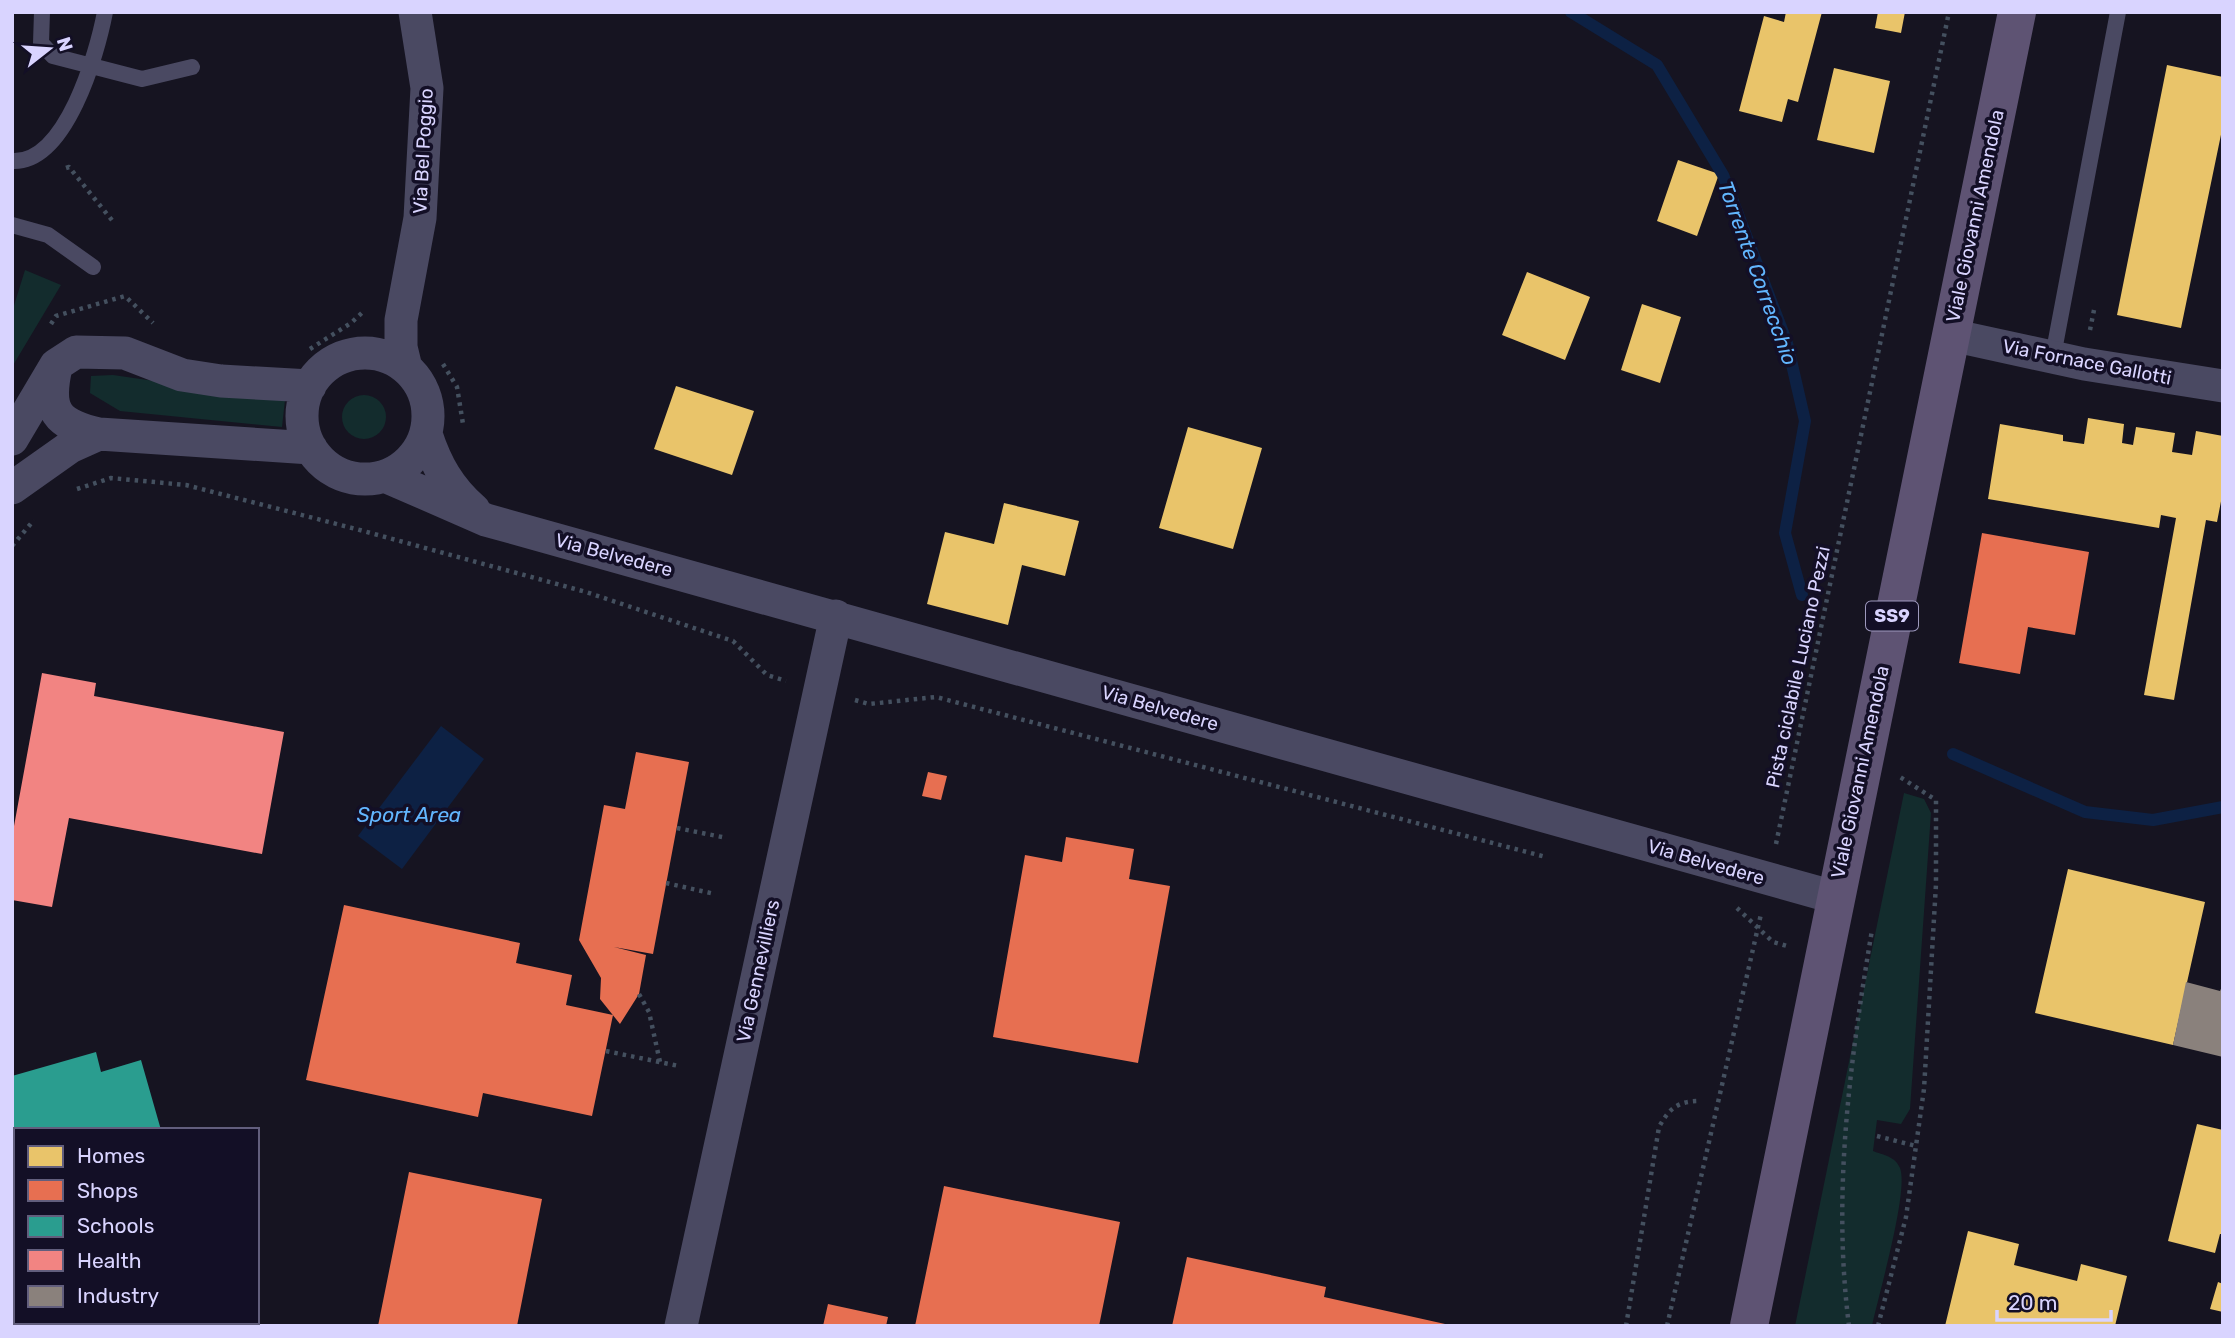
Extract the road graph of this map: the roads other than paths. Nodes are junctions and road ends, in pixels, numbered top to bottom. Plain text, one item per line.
1 (42, 12) edge
2 (105, 12) edge
3 (415, 12) edge
4 (2017, 12) edge
5 (2118, 12) edge
6 (192, 67) dead end
7 (92, 68) junction
8 (12, 161) edge
9 (12, 225) edge
10 (93, 267) dead end
11 (406, 290) junction
12 (1951, 335) junction
13 (361, 353) junction
14 (2053, 356) junction
15 (56, 365) junction
16 (406, 368) junction
17 (307, 370) junction
18 (2223, 386) edge
19 (99, 434) junction
20 (426, 434) junction
21 (12, 439) edge
22 (311, 448) junction
23 (385, 476) junction
24 (12, 488) edge
25 (486, 520) junction
26 (835, 616) junction
27 (1834, 897) junction
28 (681, 1326) edge
29 (1749, 1326) edge

1 - 7 lane
2 - 7 lane
3 - 11 street, Via Bel Poggio
4 - 12 main road, Viale Giovanni Amendola / SS9
5 - 14 lane
6 - 7 lane
7 - 8 lane
9 - 10 lane
11 - 13 street, Via Bel Poggio
11 - 16 street, Via Bel Poggio
12 - 14 street, Via Fornace Gallotti
12 - 27 main road, Viale Giovanni Amendola / SS9
13 - 16 street
13 - 17 street
14 - 18 street, Via Fornace Gallotti
15 - 17 street
15 - 19 street
15 - 21 street
16 - 20 street, Via Bel Poggio
17 - 22 street
19 - 22 street
19 - 24 street
20 - 23 street
20 - 25 street, Via Belvedere
22 - 23 street
23 - 25 street, Via Belvedere
25 - 26 street, Via Belvedere
26 - 27 street, Via Belvedere
26 - 28 street, Via Gennevilliers
27 - 29 main road, Viale Giovanni Amendola / SS9

